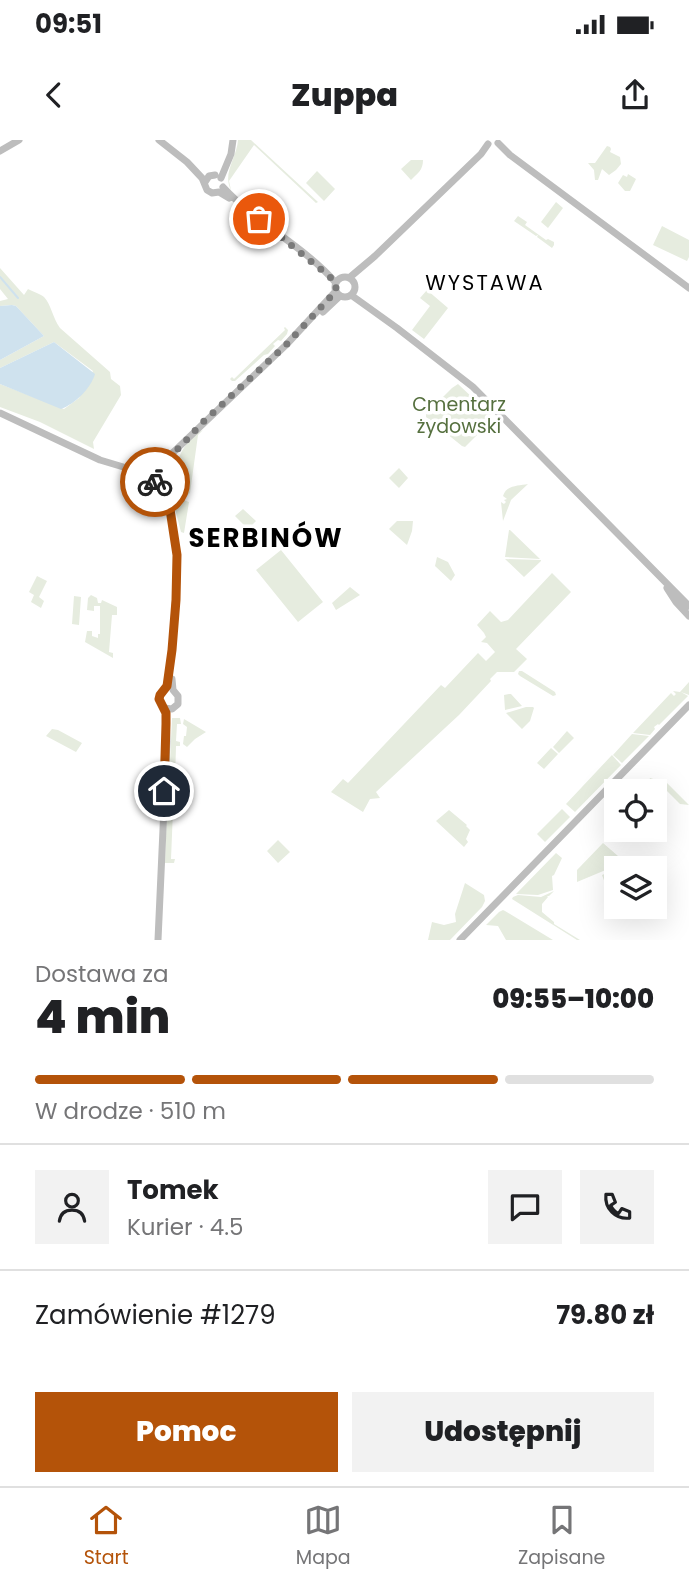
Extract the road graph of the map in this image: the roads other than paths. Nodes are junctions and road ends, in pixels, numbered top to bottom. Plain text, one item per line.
1 (19, 140) edge
2 (159, 140) edge
3 (231, 140) edge
4 (493, 144) edge
5 (0, 151) edge
6 (212, 177) junction
7 (221, 190) junction
8 (352, 286) junction
9 (338, 287) junction
10 (689, 288) edge
11 (0, 412) edge
12 (180, 447) junction
13 (163, 462) junction
14 (170, 468) junction
15 (150, 471) junction
16 (170, 477) junction
17 (158, 483) junction
18 (169, 503) junction
19 (656, 573) junction
20 (689, 606) edge
21 (689, 616) edge
22 (169, 690) junction
23 (689, 705) edge
24 (168, 709) junction
25 (158, 940) edge
26 (460, 940) edge

1 - 5 street
2 - 6 street
3 - 6 street
4 - 8 street
4 - 10 street
6 - 7 street
6 - 7 street
7 - 9 street
8 - 9 street
8 - 9 street
8 - 19 street
9 - 12 street
11 - 15 street
12 - 13 street
12 - 14 street
13 - 14 street
13 - 15 street
14 - 16 street
15 - 17 street
16 - 17 street
16 - 18 street
17 - 18 street
18 - 22 street
19 - 20 street
19 - 21 street
22 - 24 street
22 - 24 street
23 - 26 street
24 - 25 street

